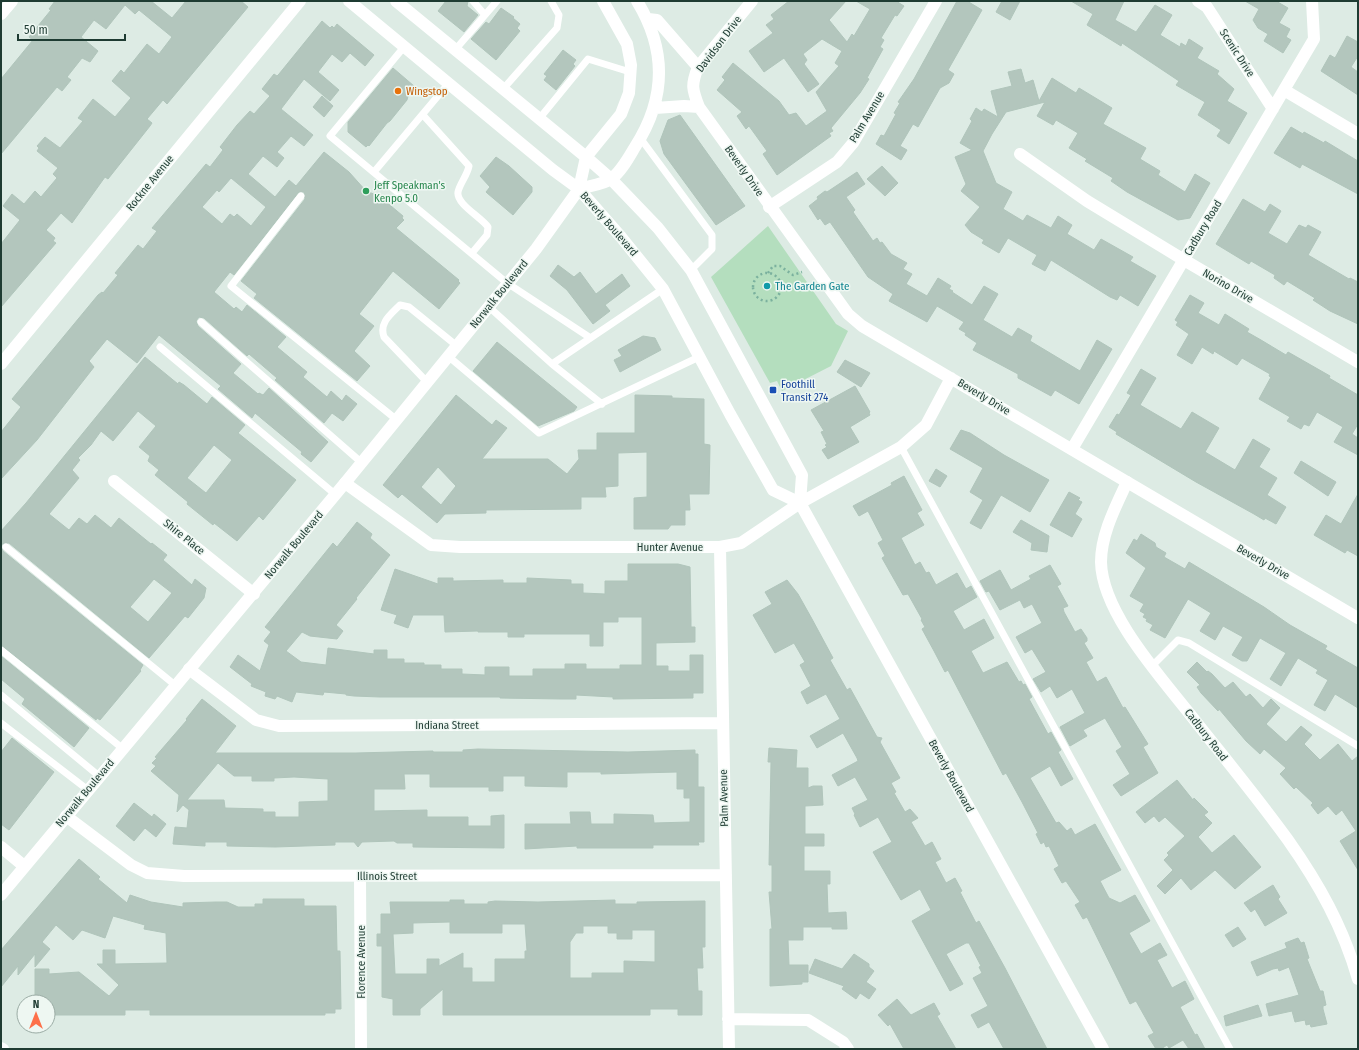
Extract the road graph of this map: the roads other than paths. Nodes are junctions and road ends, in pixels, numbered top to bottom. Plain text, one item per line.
1 (12, 1) edge
2 (300, 1) edge
3 (349, 1) edge
4 (396, 1) edge
5 (473, 1) edge
6 (497, 1) edge
7 (551, 1) edge
8 (603, 1) edge
9 (637, 1) edge
10 (752, 1) edge
11 (936, 1) edge
12 (1198, 1) edge
13 (1312, 1) edge
14 (1, 14) edge
15 (486, 14) junction
16 (648, 19) junction
17 (404, 47) junction
18 (455, 50) junction
19 (698, 67) junction
20 (630, 72) junction
21 (448, 84) junction
22 (503, 89) junction
23 (692, 89) joint
24 (1284, 90) junction
25 (698, 107) junction
26 (655, 108) junction
27 (1273, 109) junction
28 (423, 115) junction
29 (539, 119) junction
30 (1358, 134) edge
31 (641, 139) junction
32 (1020, 154) dead end
33 (586, 157) junction
34 (374, 172) junction
35 (611, 179) junction
36 (579, 189) junction
37 (301, 196) dead end
38 (769, 207) junction
39 (472, 254) junction
40 (1184, 260) junction
41 (691, 270) junction
42 (507, 283) junction
43 (663, 289) junction
44 (489, 307) junction
45 (201, 322) dead end
46 (589, 338) junction
47 (457, 346) junction
48 (160, 347) dead end
49 (448, 356) junction
50 (699, 357) junction
51 (1358, 362) edge
52 (1, 364) edge
53 (552, 364) junction
54 (951, 378) junction
55 (427, 382) junction
56 (602, 404) junction
57 (397, 420) junction
58 (901, 447) junction
59 (1072, 449) junction
60 (362, 462) junction
61 (114, 481) dead end
62 (1127, 482) junction
63 (345, 483) junction
64 (336, 495) junction
65 (800, 503) junction
66 (6, 547) dead end
67 (720, 547) junction
68 (254, 594) junction
69 (1357, 616) edge
70 (1, 650) edge
71 (1152, 666) junction
72 (189, 669) junction
73 (175, 685) junction
74 (1, 695) edge
75 (1, 723) edge
76 (722, 723) junction
77 (1358, 746) edge
78 (122, 748) junction
79 (99, 776) junction
80 (88, 790) junction
81 (66, 816) junction
82 (1, 847) edge
83 (24, 866) junction
84 (360, 876) junction
85 (726, 876) junction
86 (1, 895) edge
87 (1358, 980) edge
88 (728, 1019) junction
89 (361, 1049) edge
90 (729, 1049) edge
91 (848, 1049) edge
92 (1103, 1049) edge
93 (1230, 1049) edge

1 - 14 street
2 - 52 street, Rockne Avenue
3 - 17 street, Beverly Boulevard
4 - 18 street
5 - 15 lane
6 - 15 lane
7 - 22 lane
8 - 20 street
9 - 16 street
10 - 19 street, Davidson Drive
11 - 38 street, Palm Avenue
12 - 27 street, Scenic Drive
13 - 24 street, Cadbury Road
15 - 18 lane
16 - 19 street
16 - 26 street
17 - 21 street, Beverly Boulevard
17 - 34 lane
18 - 22 street
19 - 23 street, Davidson Drive
20 - 29 lane
20 - 33 street
21 - 28 lane
21 - 36 street, Beverly Boulevard
22 - 29 street
23 - 25 street, Beverly Drive
24 - 27 street, Cadbury Road
24 - 30 street
25 - 26 street
25 - 38 street, Beverly Drive
26 - 31 street
27 - 40 street, Cadbury Road
28 - 34 lane
28 - 39 lane
29 - 33 street
31 - 35 street
31 - 41 lane
32 - 40 street, Norino Drive
33 - 35 street
33 - 36 street
34 - 39 lane
35 - 36 street
35 - 41 street
36 - 42 street, Norwalk Boulevard
36 - 43 street, Beverly Boulevard
37 - 57 lane
38 - 54 street, Beverly Drive
39 - 42 lane
40 - 51 street, Norino Drive
40 - 59 street, Cadbury Road
41 - 65 street
42 - 44 street, Norwalk Boulevard
42 - 46 lane
43 - 46 lane
43 - 50 street, Beverly Boulevard
44 - 47 street, Norwalk Boulevard
44 - 53 lane
45 - 60 lane
46 - 53 lane
47 - 49 street, Norwalk Boulevard
47 - 55 lane
48 - 64 lane
49 - 55 street, Norwalk Boulevard
49 - 56 lane
50 - 56 lane
50 - 65 street, Beverly Boulevard
53 - 56 lane
54 - 58 street, Hunter Avenue
54 - 59 street, Beverly Drive
55 - 57 street, Norwalk Boulevard
57 - 60 street, Norwalk Boulevard
58 - 65 street, Hunter Avenue
58 - 93 lane
59 - 62 street, Beverly Drive
60 - 63 street, Norwalk Boulevard
61 - 68 street, Shire Place
62 - 69 street, Beverly Drive
62 - 71 street, Cadbury Road
63 - 64 street, Norwalk Boulevard
63 - 67 street, Hunter Avenue
64 - 68 street, Norwalk Boulevard
65 - 67 street, Hunter Avenue
65 - 92 street, Beverly Boulevard
66 - 73 lane
67 - 76 street, Palm Avenue
68 - 72 street, Norwalk Boulevard
70 - 78 lane
71 - 77 lane
71 - 87 street, Cadbury Road
72 - 73 street, Norwalk Boulevard
72 - 76 street, Indiana Street
73 - 78 street, Norwalk Boulevard
74 - 79 lane
75 - 80 lane
76 - 85 street, Palm Avenue
78 - 79 street, Norwalk Boulevard
79 - 80 street, Norwalk Boulevard
80 - 81 street, Norwalk Boulevard
81 - 83 street, Norwalk Boulevard
81 - 84 street, Illinois Street
82 - 83 street
83 - 86 street, Norwalk Boulevard
84 - 85 street, Illinois Street
84 - 89 street, Florence Avenue
85 - 88 street, Palm Avenue
88 - 90 street, Palm Avenue
88 - 91 street

